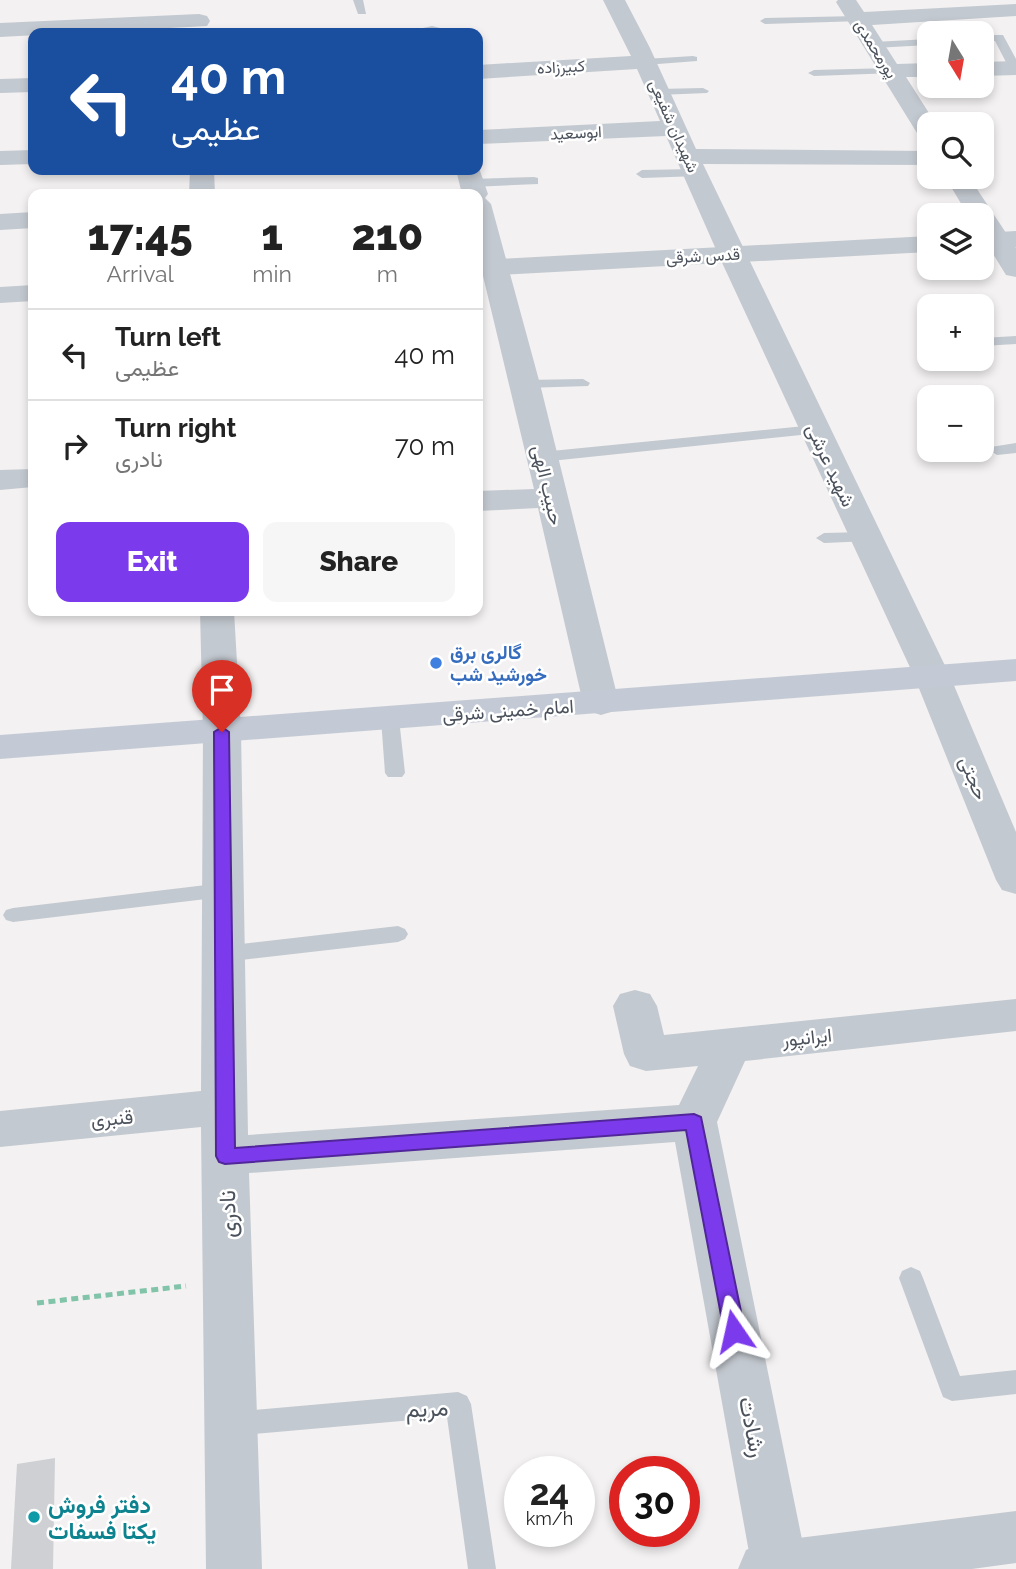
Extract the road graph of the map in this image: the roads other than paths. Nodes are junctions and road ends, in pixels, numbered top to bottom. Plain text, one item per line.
1 (358, 0) edge
2 (614, 0) edge
3 (852, 9) edge
4 (1016, 10) edge
5 (362, 12) dead end
6 (199, 18) edge
7 (765, 20) dead end
8 (28, 28) edge
9 (33, 28) edge
10 (0, 30) edge
11 (994, 37) edge
12 (917, 42) edge
13 (874, 45) junction
14 (692, 59) dead end
15 (645, 62) junction
16 (1016, 68) edge
17 (994, 69) edge
18 (917, 71) edge
19 (483, 72) edge
20 (891, 72) junction
21 (814, 73) dead end
22 (28, 85) edge
23 (0, 86) edge
24 (703, 91) dead end
25 (658, 92) junction
26 (917, 114) edge
27 (674, 128) junction
28 (483, 137) edge
29 (28, 157) edge
30 (0, 158) edge
31 (917, 158) edge
32 (691, 165) junction
33 (642, 174) dead end
34 (534, 181) dead end
35 (483, 193) edge
36 (28, 220) edge
37 (0, 222) edge
38 (998, 240) edge
39 (917, 245) edge
40 (483, 247) edge
41 (731, 254) junction
42 (486, 267) edge
43 (1016, 269) edge
44 (28, 293) edge
45 (0, 295) edge
46 (1016, 340) edge
47 (994, 341) edge
48 (583, 383) dead end
49 (524, 384) junction
50 (815, 430) junction
51 (1016, 448) edge
52 (997, 450) dead end
53 (541, 457) junction
54 (28, 478) edge
55 (0, 480) edge
56 (551, 498) junction
57 (483, 501) edge
58 (865, 537) junction
59 (824, 538) dead end
60 (217, 616) edge
61 (1016, 670) edge
62 (932, 676) junction
63 (601, 704) junction
64 (390, 719) junction
65 (222, 732) junction
66 (0, 747) edge
67 (395, 773) dead end
68 (1016, 880) edge
69 (223, 890) junction
70 (13, 915) dead end
71 (398, 934) dead end
72 (224, 954) junction
73 (635, 1006) dead end
74 (1016, 1015) edge
75 (730, 1045) junction
76 (225, 1107) junction
77 (694, 1122) junction
78 (0, 1129) edge
79 (225, 1156) junction
80 (911, 1278) dead end
81 (1016, 1382) edge
82 (231, 1424) junction
83 (1016, 1536) edge
84 (775, 1568) edge
85 (234, 1569) edge
86 (482, 1569) edge

1 - 5 lane
2 - 15 street, شهیدان شفیعی
3 - 4 street
3 - 7 lane
3 - 13 street, پورمحمدی
6 - 9 street
8 - 10 street
11 - 16 lane
12 - 13 lane
13 - 20 street, پورمحمدی
14 - 15 lane
15 - 19 street, کبیرزاده
15 - 25 street, شهیدان شفیعی
16 - 17 street
18 - 20 street
20 - 21 lane
20 - 26 street, پورمحمدی
22 - 23 street
24 - 25 lane
25 - 27 street, شهیدان شفیعی
27 - 28 street, ابوسعید
27 - 32 street, شهیدان شفیعی
29 - 30 street
31 - 32 street
32 - 33 lane
32 - 41 street, شهیدان شفیعی
34 - 35 lane
36 - 37 street
38 - 43 street
39 - 41 street, قدس شرقی
40 - 42 street, حبیب الهی
41 - 42 street, قدس شرقی
41 - 50 street, شهید عرشی
42 - 49 street, حبیب الهی
44 - 45 street
46 - 47 lane
48 - 49 lane
49 - 53 street, حبیب الهی
50 - 53 lane
50 - 58 street, شهید عرشی
51 - 52 lane
53 - 56 street, حبیب الهی
54 - 55 street
56 - 57 street
56 - 63 street, حبیب الهی
58 - 59 lane
58 - 62 street, شهید عرشی
60 - 65 street, نادری
61 - 62 main road, امام خمینی شرقی
62 - 63 main road, امام خمینی شرقی
62 - 68 street, حجتی
63 - 64 main road, امام خمینی شرقی
64 - 65 main road, امام خمینی شرقی
64 - 67 lane
65 - 66 main road, امام خمینی شرقی
65 - 69 street, نادری
69 - 70 lane
69 - 72 street, نادری
71 - 72 lane
72 - 76 street, نادری
73 - 75 street, ایرانپور
74 - 75 street, ایرانپور
75 - 77 street
76 - 78 street, قنبری
76 - 79 street, نادری
77 - 79 street
77 - 84 street, رشادت
79 - 82 street, نادری
80 - 81 lane
82 - 85 street, نادری
82 - 86 lane, مریم
83 - 84 street

